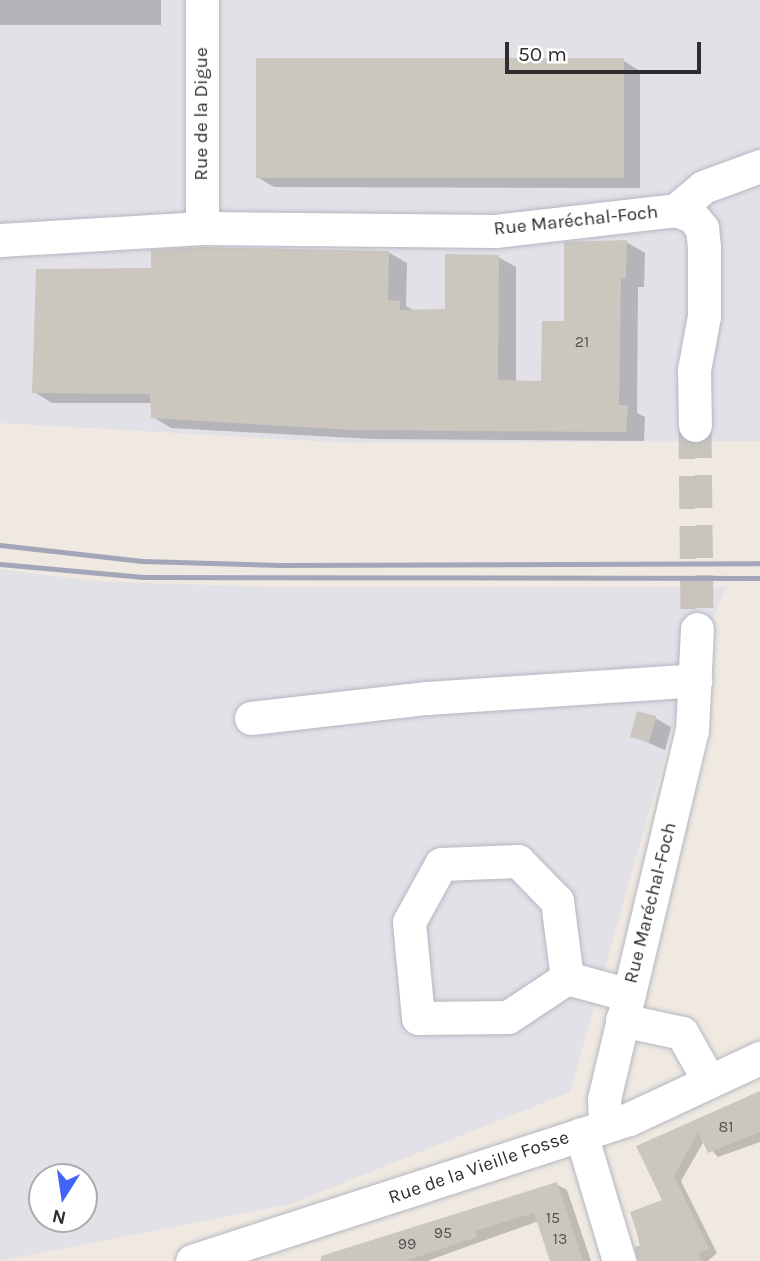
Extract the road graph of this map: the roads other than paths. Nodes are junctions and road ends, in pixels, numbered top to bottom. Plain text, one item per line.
1 (202, 0) edge
2 (760, 166) edge
3 (676, 210) junction
4 (202, 228) junction
5 (0, 240) edge
6 (695, 425) tunnel mouth
7 (696, 629) tunnel mouth
8 (695, 680) junction
9 (251, 718) dead end
10 (567, 978) junction
11 (626, 1007) junction
12 (760, 1058) edge
13 (709, 1082) junction
14 (593, 1130) junction
15 (192, 1261) edge
16 (620, 1261) edge

1 - 4 street, Rue de la Digue
2 - 3 street
3 - 4 street, Rue Maréchal-Foch
3 - 6 street, Rue Maréchal-Foch
4 - 5 street, Rue Maréchal-Foch
7 - 8 street, Rue Maréchal-Foch
8 - 9 street
8 - 11 street, Rue Maréchal-Foch
10 - 10 street
10 - 11 street
11 - 13 street
11 - 14 street, Rue Maréchal-Foch
12 - 13 street, Rue de la Vieille Fosse
13 - 14 street, Rue de la Vieille Fosse
14 - 15 street, Rue de la Vieille Fosse
14 - 16 street, Rue Maréchal-Foch

